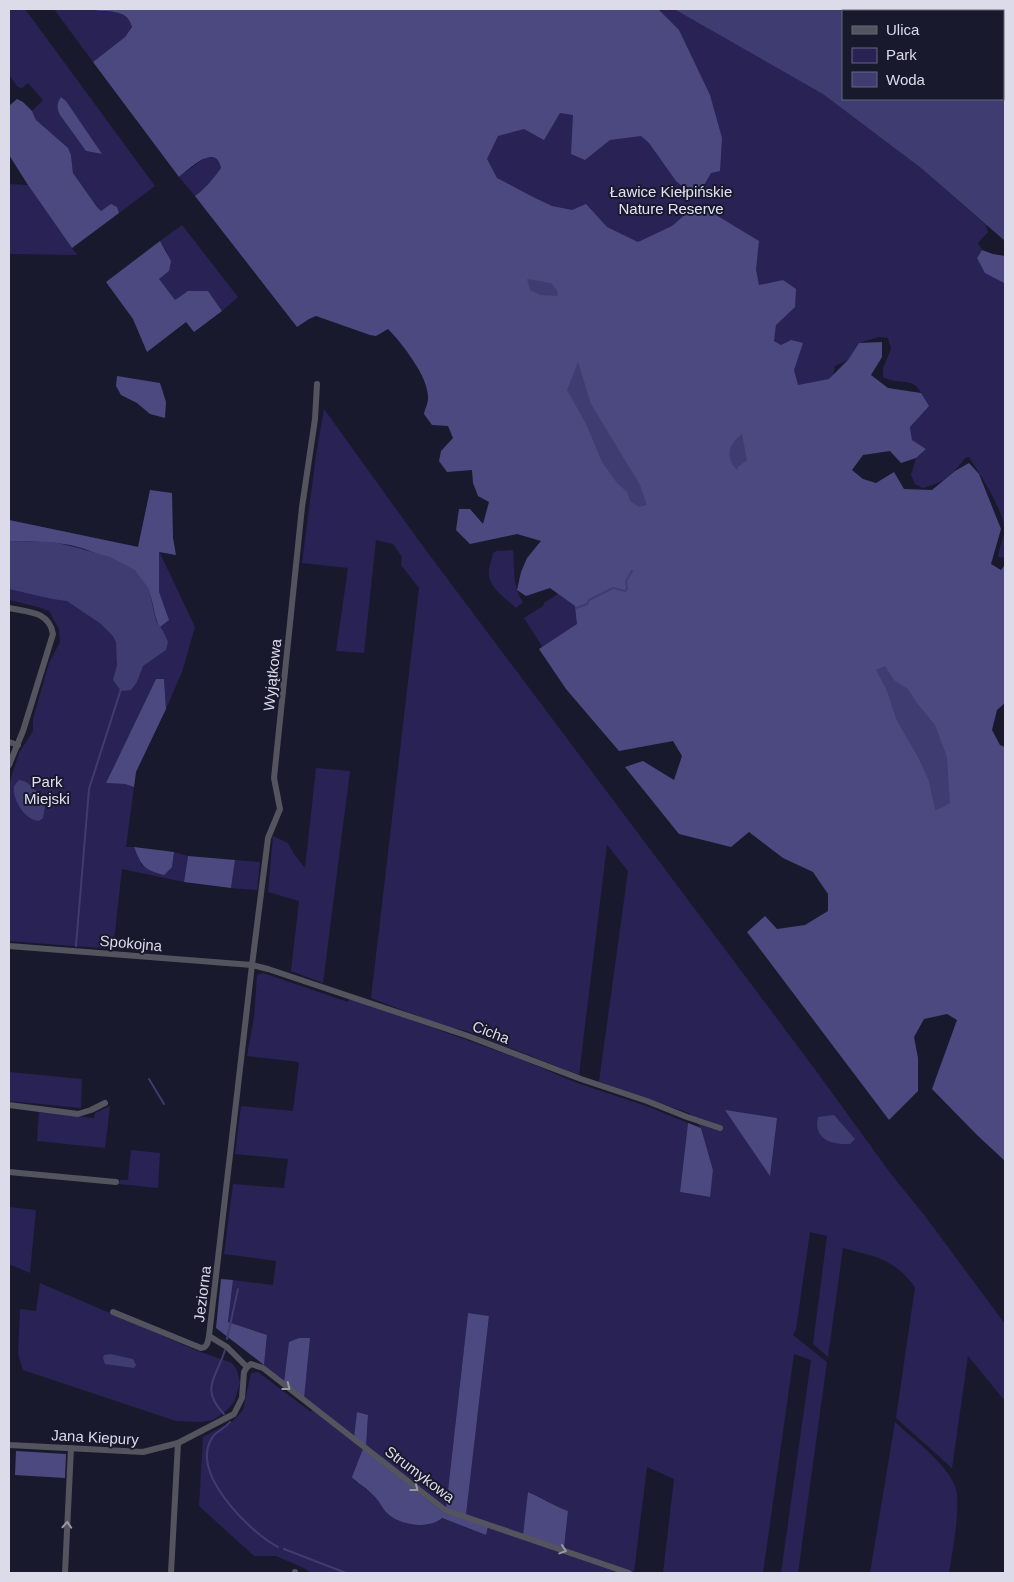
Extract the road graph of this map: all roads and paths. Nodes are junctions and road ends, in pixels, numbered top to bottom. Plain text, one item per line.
1 (317, 384) dead end
2 (9, 608) edge
3 (9, 742) edge
4 (18, 745) junction
5 (9, 766) edge
6 (9, 946) edge
7 (252, 965) junction
8 (105, 1103) dead end
9 (9, 1105) edge
10 (720, 1128) dead end
11 (9, 1172) edge
12 (116, 1182) dead end
13 (113, 1312) dead end
14 (209, 1336) junction
15 (246, 1367) junction
16 (178, 1443) junction
17 (9, 1445) edge
18 (71, 1448) junction
19 (65, 1573) edge
20 (171, 1573) edge
21 (630, 1573) edge

1 - 7 street, Wyjątkowa
2 - 4 street
3 - 4 street
4 - 5 street
6 - 7 street, Spokojna
7 - 10 street, Cicha
7 - 14 street, Jeziorna
8 - 9 street
11 - 12 street
13 - 14 street
14 - 15 street, Jeziorna
15 - 16 street
15 -> 21 street, Strumykowa
16 - 18 street, Jana Kiepury
16 - 20 street
17 - 18 street, Jana Kiepury
19 -> 18 street

